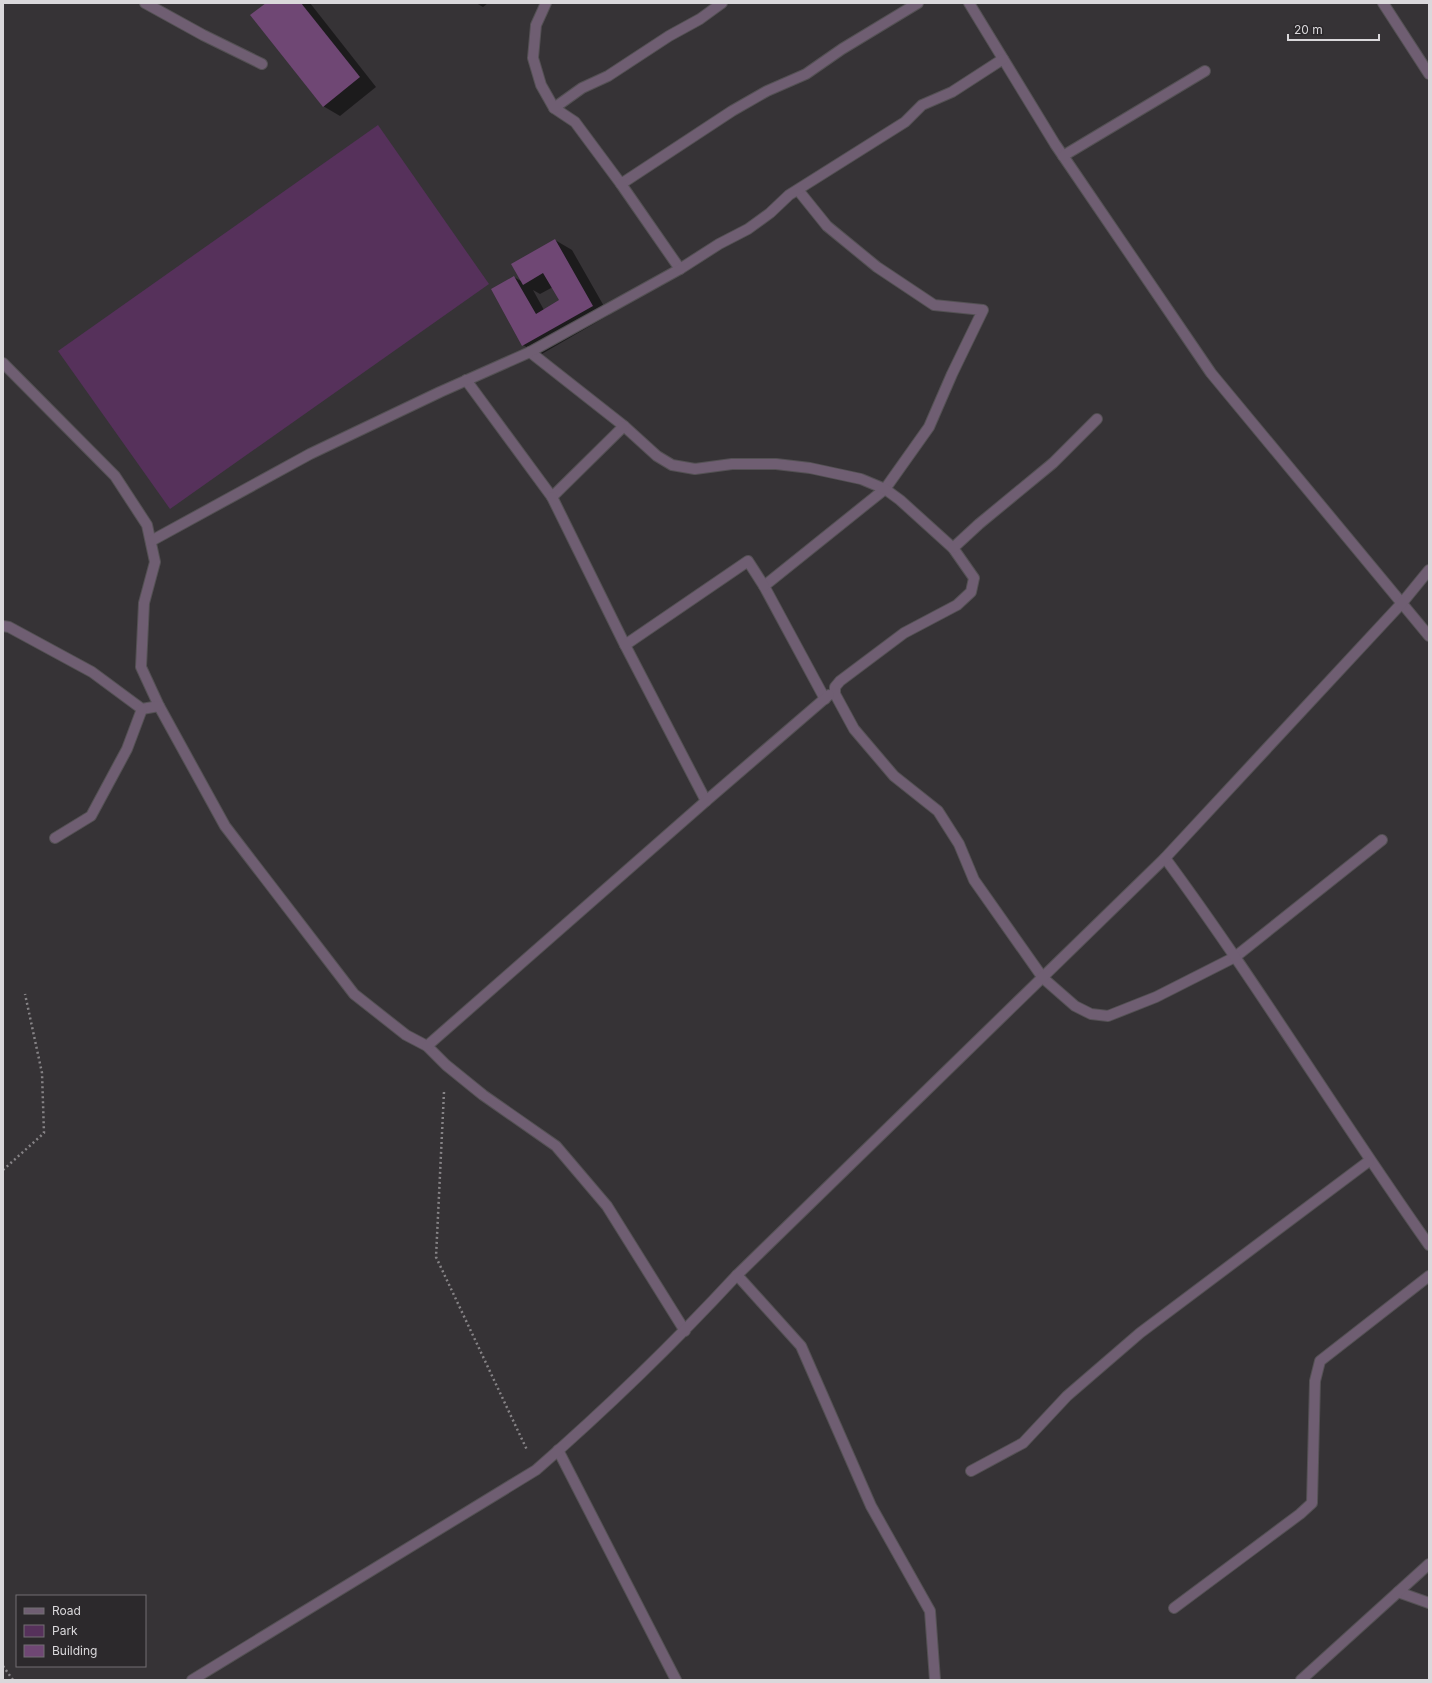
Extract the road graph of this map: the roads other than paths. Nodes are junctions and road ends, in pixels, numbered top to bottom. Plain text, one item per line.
1 (145, 3) edge
2 (546, 3) edge
3 (722, 3) edge
4 (918, 3) edge
5 (969, 3) edge
6 (1383, 3) edge
7 (1003, 59) junction
8 (262, 64) dead end
9 (1205, 71) dead end
10 (1429, 74) edge
11 (554, 108) junction
12 (1063, 156) junction
13 (621, 184) junction
14 (798, 190) junction
15 (680, 269) junction
16 (530, 352) junction
17 (3, 363) edge
18 (466, 380) junction
19 (1097, 419) dead end
20 (624, 426) junction
21 (885, 489) junction
22 (552, 497) junction
23 (151, 540) junction
24 (953, 548) junction
25 (1429, 570) edge
26 (764, 586) junction
27 (1402, 603) junction
28 (3, 626) edge
29 (1429, 636) edge
30 (625, 645) junction
31 (834, 690) junction
32 (825, 699) junction
33 (159, 706) junction
34 (142, 709) junction
35 (706, 800) junction
36 (55, 838) dead end
37 (1382, 840) dead end
38 (1165, 858) junction
39 (1235, 956) junction
40 (1043, 978) junction
41 (426, 1046) junction
42 (1370, 1161) junction
43 (1429, 1245) edge
44 (737, 1275) junction
45 (1429, 1276) edge
46 (685, 1331) junction
47 (558, 1450) junction
48 (971, 1471) dead end
49 (1429, 1564) edge
50 (1398, 1592) junction
51 (1429, 1603) edge
52 (1174, 1608) dead end
53 (192, 1680) edge
54 (676, 1680) edge
55 (935, 1680) edge
56 (1301, 1680) edge

1 - 8 street
2 - 11 street
3 - 11 street
4 - 13 street
5 - 7 street
6 - 10 street
7 - 12 street
7 - 14 street
9 - 12 street
11 - 13 street
12 - 27 street
13 - 15 street
14 - 15 street
14 - 21 street
15 - 16 street
16 - 18 street
16 - 20 street
17 - 23 street
18 - 22 street
18 - 23 street
19 - 24 street
20 - 21 street
20 - 22 street
21 - 24 street
21 - 26 street
22 - 30 street
23 - 33 street
24 - 31 street
25 - 27 street
26 - 30 street
26 - 32 street
27 - 29 street
27 - 38 street
28 - 34 street
30 - 35 street
31 - 32 street
31 - 40 street
32 - 35 street
33 - 34 street
33 - 41 street
34 - 36 street
35 - 41 street
37 - 39 street
38 - 39 street
38 - 40 street
39 - 40 street
39 - 42 street
40 - 44 street
41 - 46 street
42 - 43 street
42 - 48 street
44 - 46 street
44 - 55 street
45 - 52 street
46 - 47 street
47 - 53 street
47 - 54 street
49 - 50 street
50 - 51 street
50 - 56 street

